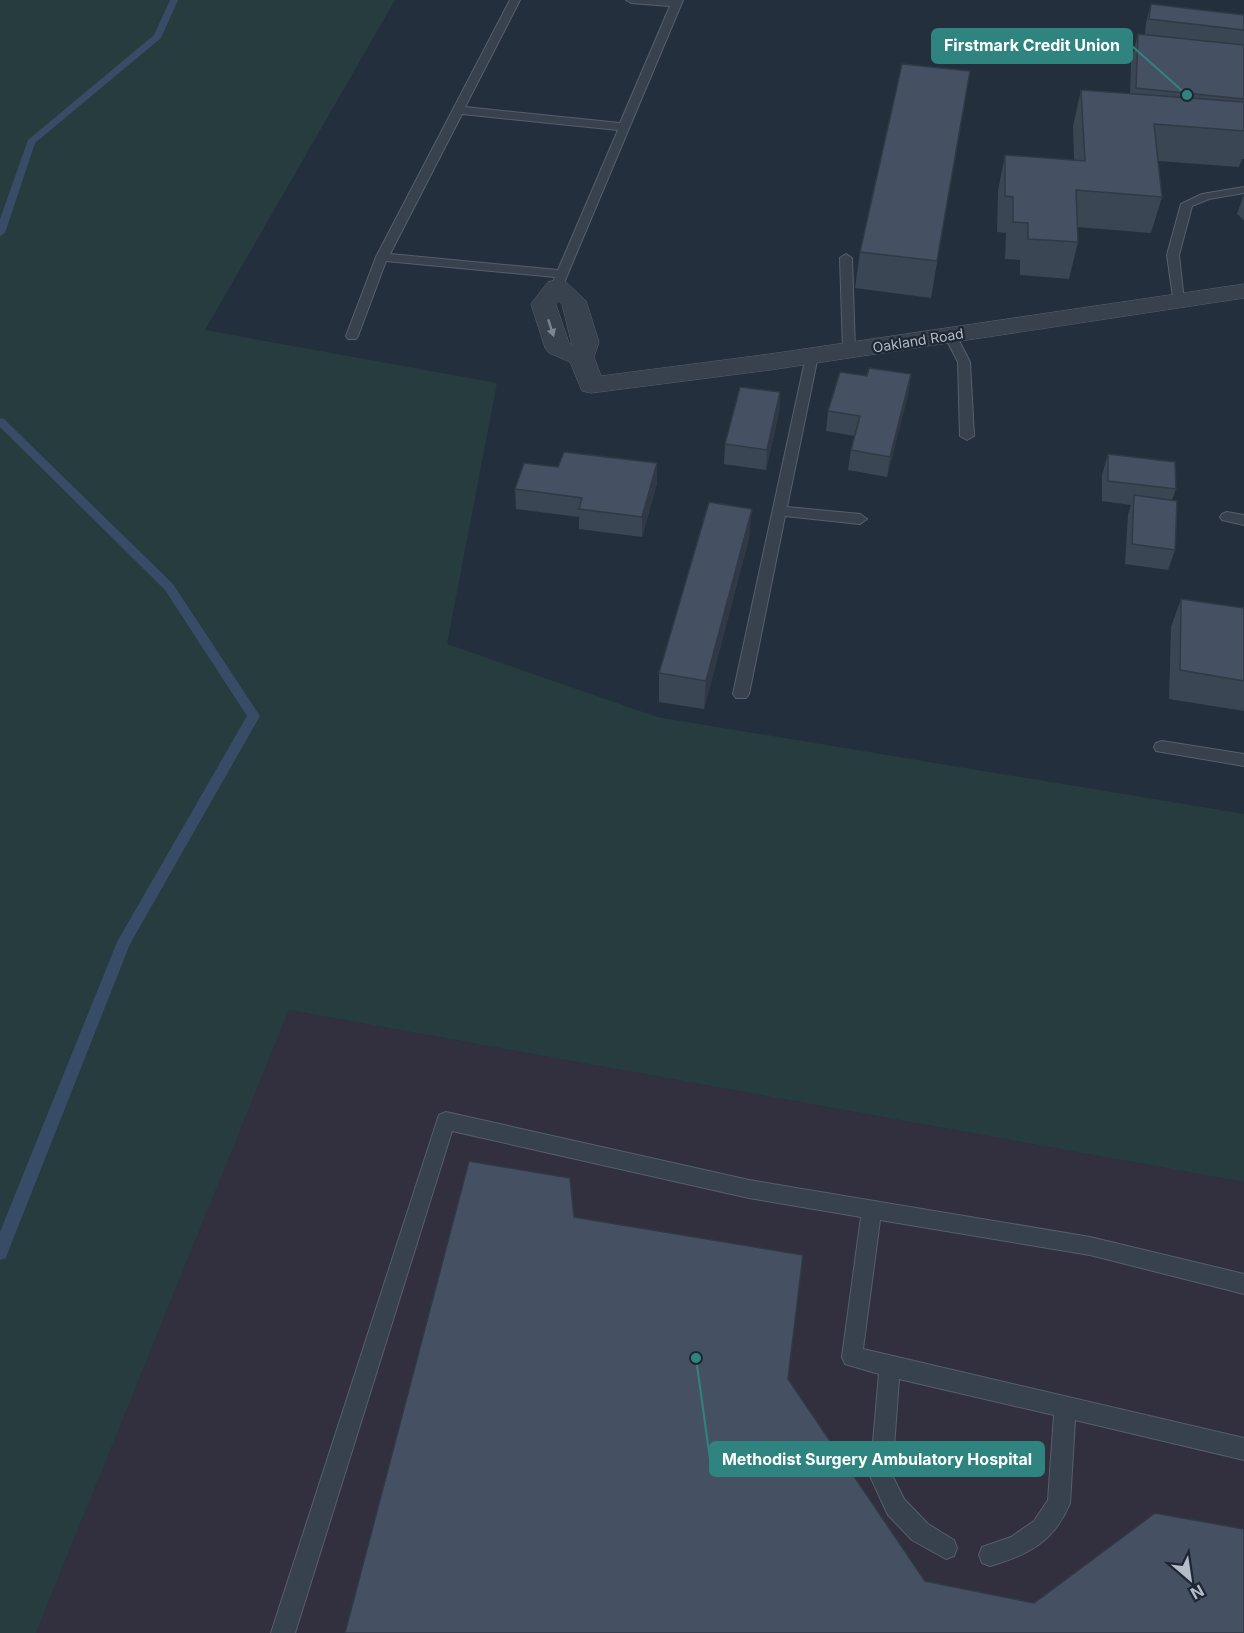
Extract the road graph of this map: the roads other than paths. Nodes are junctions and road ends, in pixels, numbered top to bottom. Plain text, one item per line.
1 (515, 0) edge
2 (631, 0) edge
3 (677, 2) edge
4 (459, 110) junction
5 (623, 127) junction
6 (1244, 190) edge
7 (382, 257) junction
8 (846, 258) dead end
9 (560, 280) junction
10 (1244, 291) edge
11 (1178, 301) junction
12 (950, 335) junction
13 (352, 336) dead end
14 (849, 350) junction
15 (812, 356) junction
16 (968, 436) dead end
17 (780, 511) junction
18 (1227, 517) dead end
19 (860, 519) dead end
20 (1244, 520) edge
21 (741, 694) dead end
22 (1162, 747) dead end
23 (1244, 760) edge
24 (872, 1209) junction
25 (1244, 1284) edge
26 (890, 1365) junction
27 (1065, 1407) junction
28 (1244, 1449) edge
29 (946, 1548) dead end
30 (990, 1555) dead end
31 (283, 1633) edge

1 - 4 lane
2 - 3 lane
3 - 5 lane
4 - 5 lane
4 - 7 lane
5 - 9 lane
6 - 11 lane
7 - 9 lane
7 - 13 lane
8 - 14 lane
9 - 15 street, Oakland Road
10 - 11 street, Oakland Road
11 - 12 street, Oakland Road
12 - 14 street, Oakland Road
12 - 16 lane
14 - 15 street, Oakland Road
15 - 17 lane
17 - 19 lane
17 - 21 lane
18 - 20 lane
22 - 23 lane
24 - 25 lane
24 - 26 lane
24 - 31 lane
26 - 27 lane
26 - 29 lane
27 - 28 lane
27 - 30 lane

